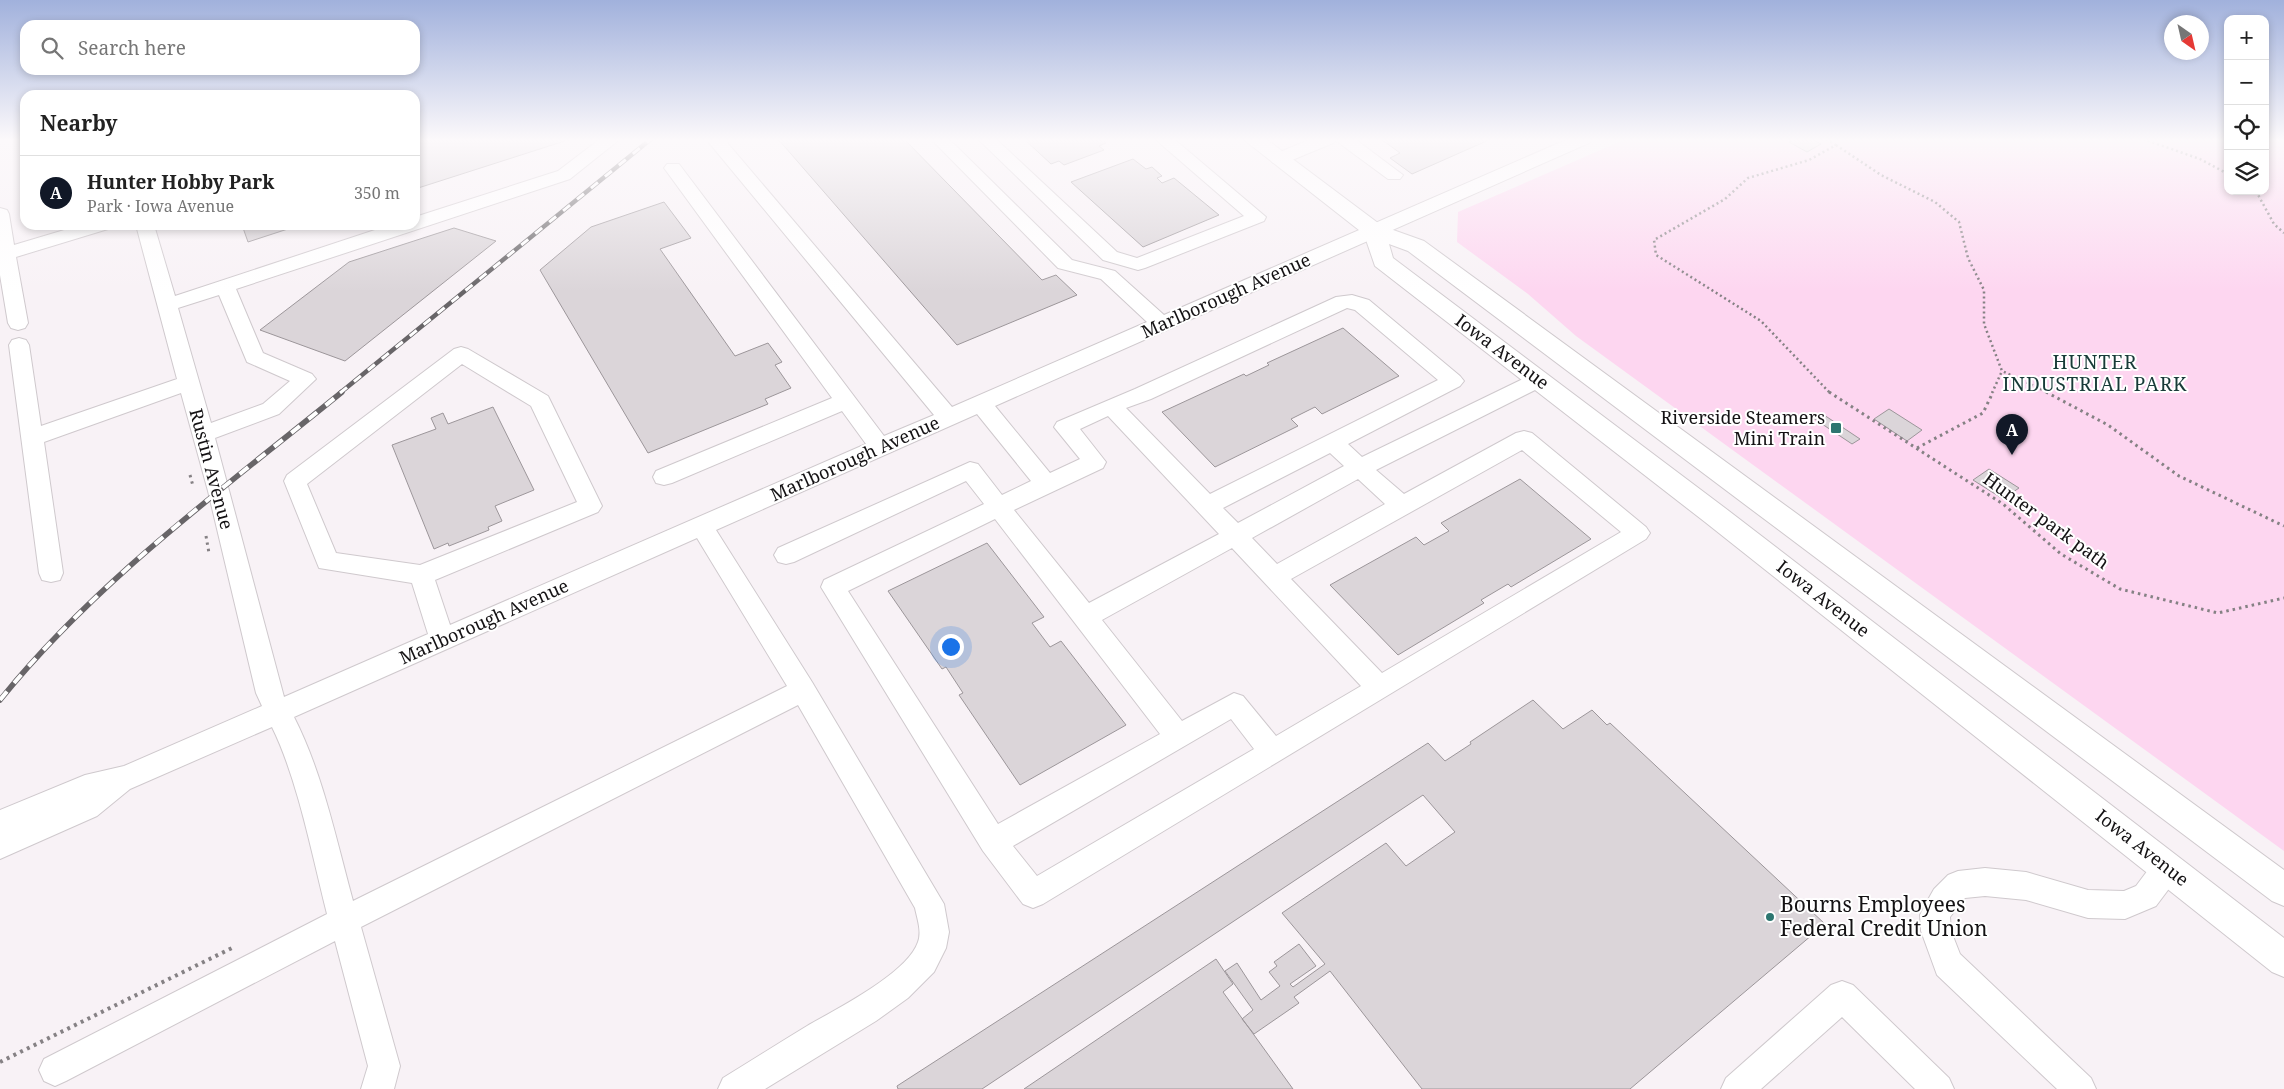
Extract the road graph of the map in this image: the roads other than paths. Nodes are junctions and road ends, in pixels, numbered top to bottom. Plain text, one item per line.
1 (518, 190) edge
2 (688, 190) edge
3 (757, 190) edge
4 (990, 190) edge
5 (1040, 190) edge
6 (1224, 190) edge
7 (1320, 190) edge
8 (1469, 190) edge
9 (0, 214) edge
10 (420, 221) edge
11 (85, 230) edge
12 (146, 230) edge
13 (394, 230) edge
14 (1374, 232) junction
15 (6, 254) junction
16 (1138, 264) junction
17 (1108, 275) junction
18 (225, 286) junction
19 (167, 305) junction
20 (18, 323) dead end
21 (1162, 324) junction
22 (19, 345) dead end
23 (1538, 380) junction
24 (188, 383) junction
25 (845, 401) junction
26 (981, 404) junction
27 (1111, 406) junction
28 (948, 418) junction
29 (203, 434) junction
30 (32, 438) junction
31 (1332, 442) junction
32 (881, 448) junction
33 (1360, 468) junction
34 (664, 477) dead end
35 (1046, 484) junction
36 (1207, 506) junction
37 (1402, 506) junction
38 (1000, 508) junction
39 (702, 526) junction
40 (1236, 535) junction
41 (786, 555) dead end
42 (52, 573) dead end
43 (421, 575) junction
44 (1275, 576) junction
45 (1085, 617) junction
46 (443, 640) junction
47 (1380, 688) junction
48 (803, 690) junction
49 (277, 712) junction
50 (1178, 737) junction
51 (1273, 752) junction
52 (127, 778) junction
53 (0, 823) edge
54 (993, 842) junction
55 (0, 846) edge
56 (2167, 868) junction
57 (2284, 890) edge
58 (345, 920) junction
59 (2284, 960) edge
60 (55, 1070) dead end
61 (376, 1089) edge
62 (734, 1089) edge
63 (1737, 1089) edge
64 (1938, 1089) edge
65 (2080, 1089) edge

1 - 10 street
2 - 25 street
3 - 28 street
4 - 17 street
5 - 16 street
6 - 16 street
7 - 14 main road, Iowa Avenue
8 - 14 street, Marlborough Avenue
9 - 15 street
11 - 15 street
12 - 19 street, Rustin Avenue
13 - 18 street
14 - 21 street, Marlborough Avenue
14 - 23 main road, Iowa Avenue
14 - 57 main road, Iowa Avenue
15 - 20 street
16 - 17 street
17 - 21 street
18 - 19 street
18 - 29 street
19 - 24 street, Rustin Avenue
21 - 26 street, Marlborough Avenue
22 - 30 street
23 - 33 street
23 - 56 main road, Iowa Avenue
24 - 29 street, Rustin Avenue
24 - 30 street
25 - 32 street
25 - 34 street
26 - 28 street, Marlborough Avenue
26 - 35 street
27 - 31 street
27 - 35 street
27 - 36 street
28 - 32 street, Marlborough Avenue
29 - 49 street, Rustin Avenue
30 - 42 street
31 - 33 street
31 - 36 street
32 - 39 street, Marlborough Avenue
33 - 37 street
33 - 40 street
35 - 38 street
36 - 40 street
37 - 44 street
37 - 47 street
38 - 41 street
38 - 45 street
38 - 54 street
39 - 46 street, Marlborough Avenue
39 - 48 street
40 - 44 street
40 - 45 street
43 - 43 street
43 - 46 street
44 - 47 street
45 - 50 street
46 - 49 street, Marlborough Avenue
47 - 51 street
48 - 58 street
48 - 62 street
49 - 52 street, Marlborough Avenue
49 - 58 street, Rustin Avenue
50 - 51 street
50 - 54 street
51 - 54 street
52 - 53 street, Marlborough Avenue
52 - 55 street, Marlborough Avenue
56 - 59 main road, Iowa Avenue
56 - 65 street
58 - 60 street
58 - 61 street, Rustin Avenue
63 - 64 street

